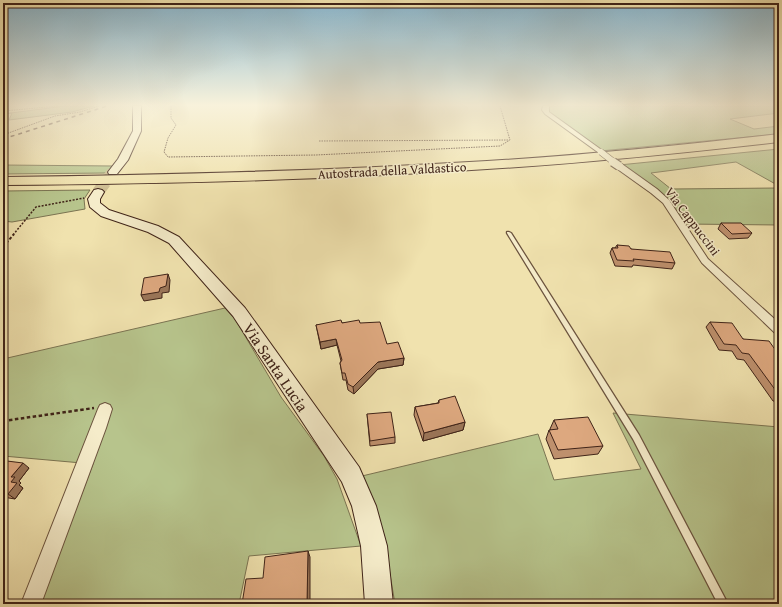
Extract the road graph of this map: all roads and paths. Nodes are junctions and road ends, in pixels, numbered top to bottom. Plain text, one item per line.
1 (136, 134) edge
2 (170, 134) edge
3 (508, 134) edge
4 (576, 134) edge
5 (779, 138) edge
6 (510, 140) junction
7 (318, 141) dead end
8 (779, 146) edge
9 (114, 172) tunnel mouth
10 (3, 181) edge
11 (3, 187) edge
12 (97, 194) joint
13 (509, 233) dead end
14 (3, 247) edge
15 (779, 330) edge
16 (105, 409) joint
17 (3, 421) edge
18 (31, 604) edge
19 (379, 604) edge
20 (723, 604) edge

1 - 9 street
2 - 6 path
3 - 6 path
4 - 15 street, Via Cappuccini, bridge
5 - 10 highway, Autostrada della Valdastico
6 - 7 path
8 - 11 highway, Autostrada della Valdastico
12 - 14 path
12 - 19 street, Via Santa Lucia
13 - 20 lane
16 - 17 path
16 - 18 street

